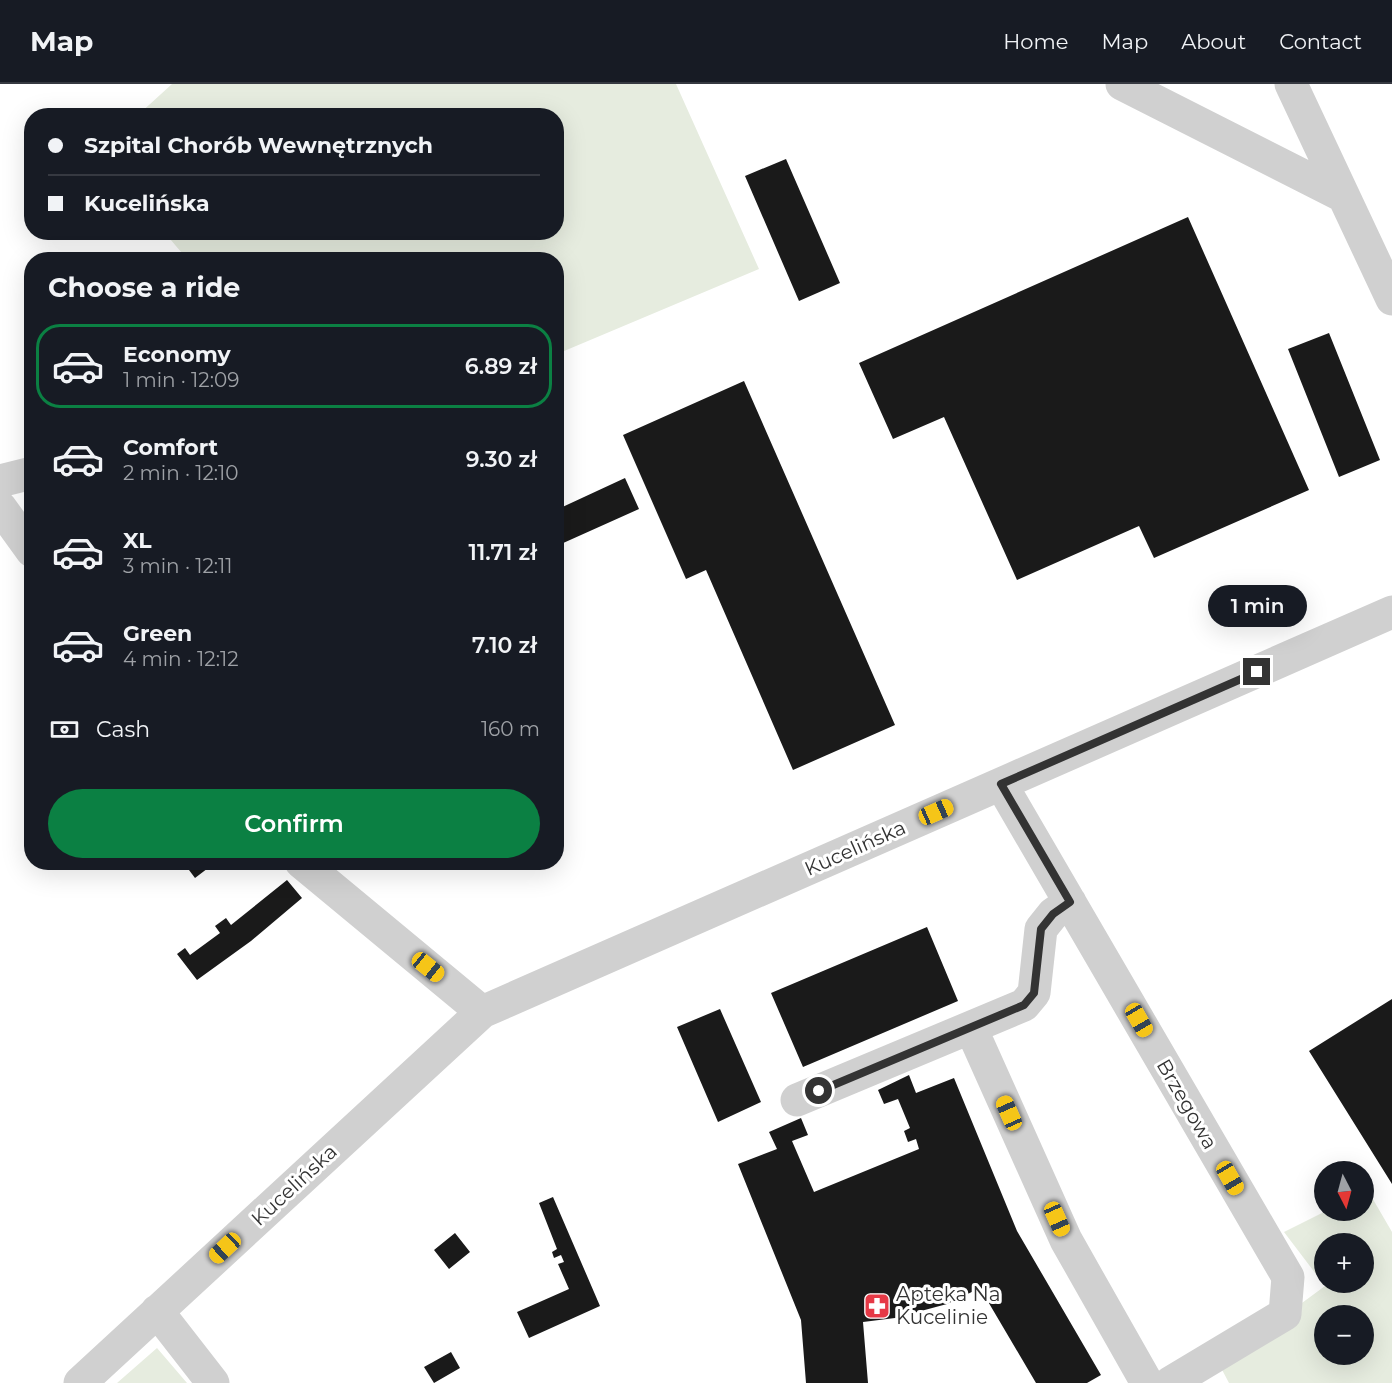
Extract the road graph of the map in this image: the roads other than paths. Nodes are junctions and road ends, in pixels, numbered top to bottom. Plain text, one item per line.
1 (1122, 84) edge
2 (1291, 84) edge
3 (1150, 92) edge
4 (1343, 196) junction
5 (1392, 299) edge
6 (24, 475) edge
7 (0, 481) edge
8 (0, 507) edge
9 (24, 540) edge
10 (1392, 612) edge
11 (1001, 784) junction
12 (311, 870) edge
13 (1070, 902) junction
14 (482, 1012) junction
15 (970, 1028) junction
16 (797, 1100) dead end
17 (157, 1311) junction
18 (80, 1383) edge
19 (213, 1383) edge
20 (1147, 1383) edge
21 (1170, 1383) edge

1 - 3 street
2 - 4 street
3 - 4 street
4 - 5 street
6 - 7 street
8 - 9 street
10 - 11 street, Kucelińska
11 - 13 street, Brzegowa
11 - 14 street, Kucelińska
12 - 14 street
13 - 15 street
13 - 21 street, Brzegowa
14 - 17 street, Kucelińska
15 - 16 street
15 - 20 street
17 - 18 street, Kucelińska
17 - 19 street

